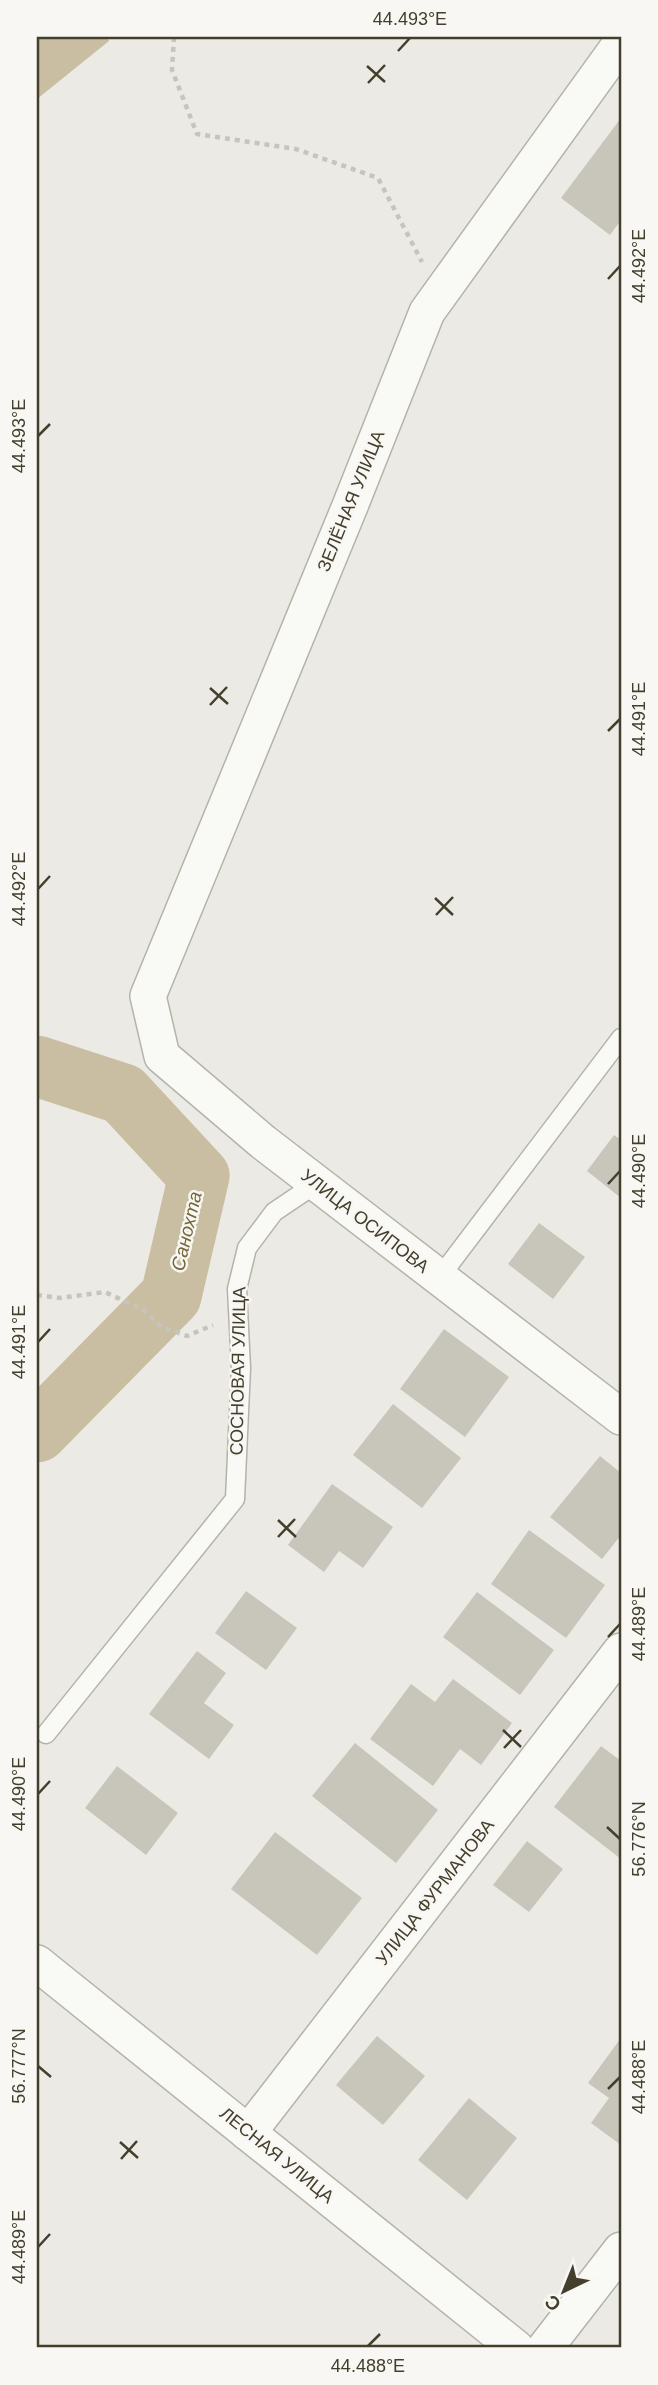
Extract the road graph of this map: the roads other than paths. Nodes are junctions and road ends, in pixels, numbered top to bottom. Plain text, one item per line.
1 (621, 43) edge
2 (148, 996) joint
3 (621, 1038) edge
4 (317, 1184) junction
5 (439, 1278) junction
6 (621, 1418) edge
7 (621, 1651) edge
8 (46, 1734) dead end
9 (37, 1963) edge
10 (248, 2133) junction
11 (621, 2250) edge
12 (516, 2348) edge
13 (545, 2348) edge

1 - 2 street, ЗЕЛЁНАЯ УЛИЦА
2 - 4 street, УЛИЦА ОСИПОВА
3 - 5 lane
4 - 5 street, УЛИЦА ОСИПОВА
4 - 8 lane, СОСНОВАЯ УЛИЦА
5 - 6 street, УЛИЦА ОСИПОВА
7 - 10 street, УЛИЦА ФУРМАНОВА
9 - 10 street, ЛЕСНАЯ УЛИЦА
10 - 12 street, ЛЕСНАЯ УЛИЦА
11 - 13 street

